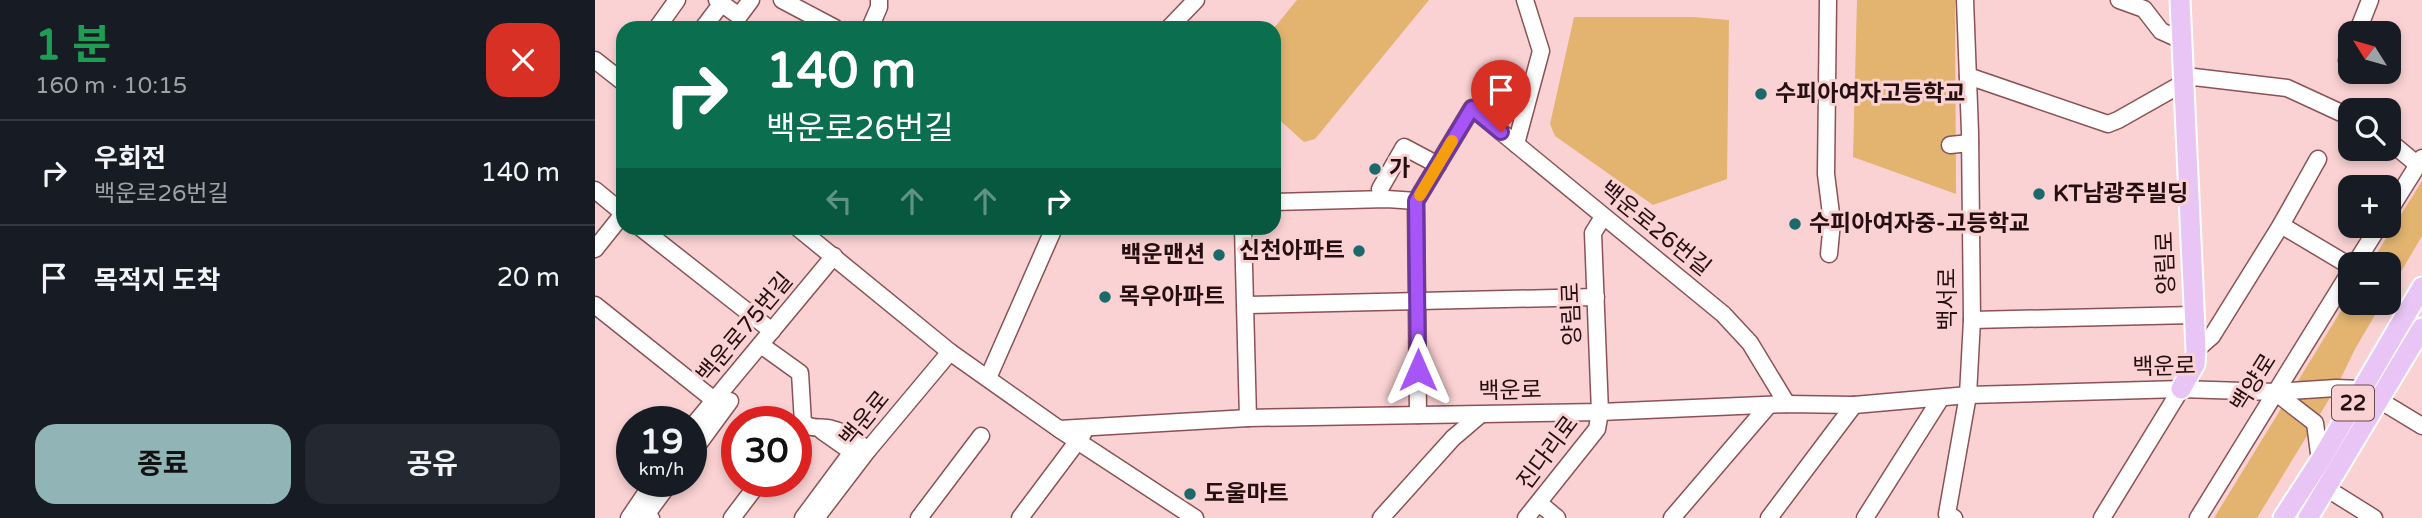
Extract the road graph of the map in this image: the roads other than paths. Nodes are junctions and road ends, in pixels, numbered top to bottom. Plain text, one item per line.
1 (677, 0) edge
2 (751, 0) edge
3 (782, 0) edge
4 (879, 0) edge
5 (1196, 0) edge
6 (1525, 0) edge
7 (1828, 0) edge
8 (1965, 0) edge
9 (2119, 0) edge
10 (2180, 0) edge
11 (2370, 0) edge
12 (720, 2) edge
13 (662, 21) edge
14 (708, 21) edge
15 (822, 21) edge
16 (873, 21) edge
17 (1176, 21) edge
18 (2362, 21) edge
19 (2181, 40) junction
20 (595, 60) edge
21 (616, 76) edge
22 (1968, 76) junction
23 (2183, 82) junction
24 (2338, 111) edge
25 (1970, 143) junction
26 (1516, 144) junction
27 (1950, 145) dead end
28 (2401, 149) edge
29 (2318, 159) dead end
30 (2420, 162) edge
31 (1438, 164) junction
32 (1380, 188) dead end
33 (595, 190) edge
34 (2401, 192) edge
35 (1416, 201) junction
36 (1281, 202) edge
37 (616, 208) edge
38 (1603, 217) junction
39 (616, 223) edge
40 (2281, 225) junction
41 (650, 235) edge
42 (807, 235) edge
43 (1051, 235) edge
44 (1243, 235) edge
45 (595, 249) edge
46 (1829, 254) dead end
47 (834, 256) junction
48 (2338, 257) edge
49 (2422, 287) edge
50 (2338, 291) edge
51 (1596, 297) junction
52 (1418, 302) junction
53 (595, 305) edge
54 (1247, 305) junction
55 (2193, 315) junction
56 (1972, 320) junction
57 (2422, 328) edge
58 (772, 331) junction
59 (761, 345) junction
60 (2196, 350) junction
61 (950, 352) junction
62 (988, 378) junction
63 (2181, 389) junction
64 (2275, 392) junction
65 (2369, 394) junction
66 (1968, 395) junction
67 (1941, 398) junction
68 (722, 401) junction
69 (1787, 404) junction
70 (1854, 405) junction
71 (803, 406) edge
72 (1767, 406) junction
73 (1600, 412) junction
74 (707, 414) edge
75 (1418, 415) junction
76 (1479, 415) junction
77 (1248, 418) junction
78 (1089, 426) junction
79 (2422, 426) edge
80 (707, 427) edge
81 (812, 428) edge
82 (1059, 429) junction
83 (812, 432) edge
84 (981, 436) dead end
85 (1077, 441) junction
86 (868, 450) junction
87 (2320, 461) junction
88 (2326, 488) junction
89 (643, 497) edge
90 (659, 497) edge
91 (748, 497) edge
92 (1539, 503) junction
93 (629, 518) edge
94 (650, 518) edge
95 (732, 518) edge
96 (803, 518) edge
97 (816, 518) edge
98 (919, 518) edge
99 (1020, 518) edge
100 (1195, 518) edge
101 (1381, 518) edge
102 (1525, 518) edge
103 (1557, 518) edge
104 (1672, 518) edge
105 (1769, 518) edge
106 (1865, 518) edge
107 (1954, 518) edge
108 (2102, 518) edge
109 (2198, 518) edge
110 (2283, 518) edge
111 (2308, 518) edge
112 (2374, 518) edge

1 - 13 street
2 - 12 street
3 - 15 street
4 - 16 street
5 - 17 street
6 - 26 street
7 - 46 street
8 - 22 street, 백서로
9 - 19 street
10 - 19 main road, 양림로
11 - 18 street
12 - 14 street
19 - 23 main road, 양림로
20 - 21 street
22 - 23 street
22 - 25 street, 백서로
23 - 24 street
23 - 55 main road, 양림로
25 - 27 street
25 - 56 street, 백서로
26 - 31 street, 백운로26번길
26 - 38 street, 백운로26번길
28 - 30 street
29 - 40 street, 양림로
30 - 34 street
31 - 32 street
31 - 35 street
33 - 37 street
35 - 36 street
35 - 52 street
38 - 51 street, 양림로
38 - 69 street, 백운로26번길
39 - 45 street
40 - 48 street
40 - 60 street, 양림로
41 - 58 street
42 - 47 street
43 - 62 street
44 - 54 street
47 - 58 street, 백운로75번길
47 - 61 street
49 - 65 main road, 22
50 - 64 street, 백양로
51 - 52 street
51 - 73 street, 양림로
52 - 54 street
52 - 75 street
53 - 68 street
54 - 77 street
55 - 56 street, 양림로
55 - 60 main road, 양림로
56 - 66 street, 백서로
57 - 65 main road, 22
58 - 59 street, 백운로75번길
59 - 68 street, 백운로75번길
59 - 71 street
60 - 63 main road, 양림로
61 - 62 street
61 - 86 street, 백운로
62 - 82 street
63 - 64 street, 백운로
63 - 66 street, 백운로
63 - 108 street
64 - 65 street, 백운로
64 - 87 street
64 - 109 street, 백양로
65 - 79 street
65 - 87 main road, 22
65 - 88 main road, 22
66 - 67 street, 백운로
66 - 107 street
67 - 70 street, 백운로
67 - 106 street
68 - 74 street, 백운로75번길
68 - 80 street
69 - 70 street, 백운로
69 - 72 street, 백운로
70 - 105 street
72 - 73 street, 백운로
72 - 104 street
73 - 76 street, 백운로
73 - 92 street, 진다리로
75 - 76 street, 백운로
75 - 77 street, 백운로
76 - 101 street
77 - 78 street, 백운로
78 - 82 street, 백운로
78 - 85 street
81 - 86 street
82 - 85 street
83 - 96 street
84 - 98 street
85 - 99 street
85 - 100 street
86 - 97 street, 백운로
87 - 110 main road, 22
88 - 111 main road, 22
88 - 112 street
89 - 93 street
90 - 94 street
91 - 95 street
92 - 102 street, 진다리로
92 - 103 street

